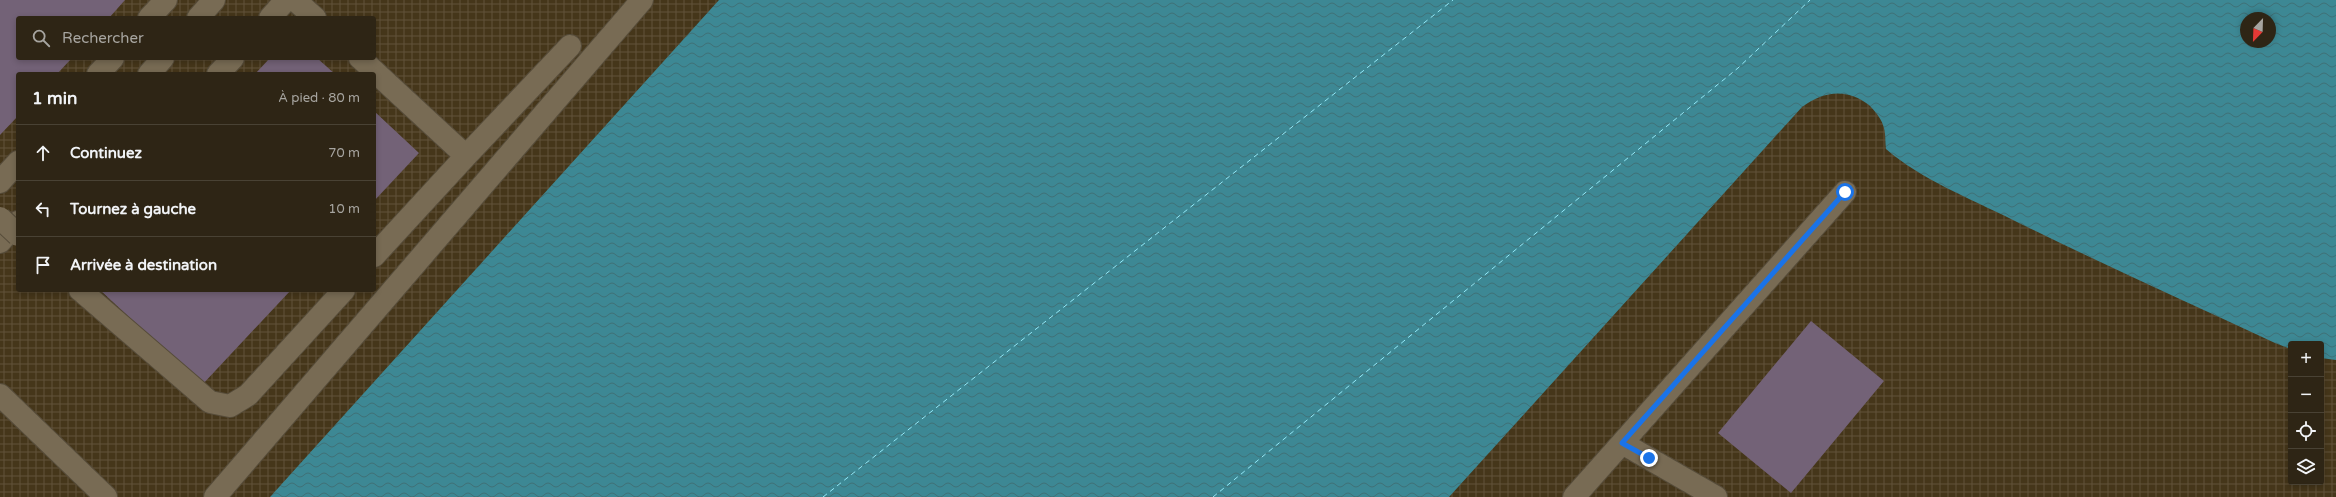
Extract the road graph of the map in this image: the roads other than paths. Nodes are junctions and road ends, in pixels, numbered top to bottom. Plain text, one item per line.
1 (166, 0) edge
2 (214, 0) edge
3 (286, 0) edge
4 (295, 0) edge
5 (642, 0) edge
6 (151, 16) edge
7 (200, 16) edge
8 (272, 16) edge
9 (313, 16) edge
10 (570, 46) dead end
11 (111, 60) edge
12 (161, 60) edge
13 (231, 60) edge
14 (362, 60) edge
15 (100, 72) edge
16 (151, 72) edge
17 (220, 72) edge
18 (375, 72) edge
19 (376, 73) edge
20 (466, 156) junction
21 (16, 164) edge
22 (0, 182) edge
23 (1845, 192) dead end
24 (0, 218) edge
25 (16, 224) edge
26 (16, 233) edge
27 (0, 242) edge
28 (376, 254) edge
29 (82, 292) edge
30 (342, 292) edge
31 (0, 395) edge
32 (1622, 443) junction
33 (106, 497) edge
34 (215, 497) edge
35 (1574, 497) edge
36 (1716, 497) edge

1 - 6 lane
2 - 7 lane
3 - 8 lane
4 - 9 lane
5 - 34 lane
10 - 20 lane
11 - 15 lane
12 - 16 lane
13 - 17 lane
14 - 18 lane
19 - 20 lane
20 - 28 lane
21 - 22 lane
23 - 32 lane
24 - 26 lane, bridge
25 - 27 lane
29 - 30 lane
31 - 33 lane
32 - 35 lane
32 - 36 lane

